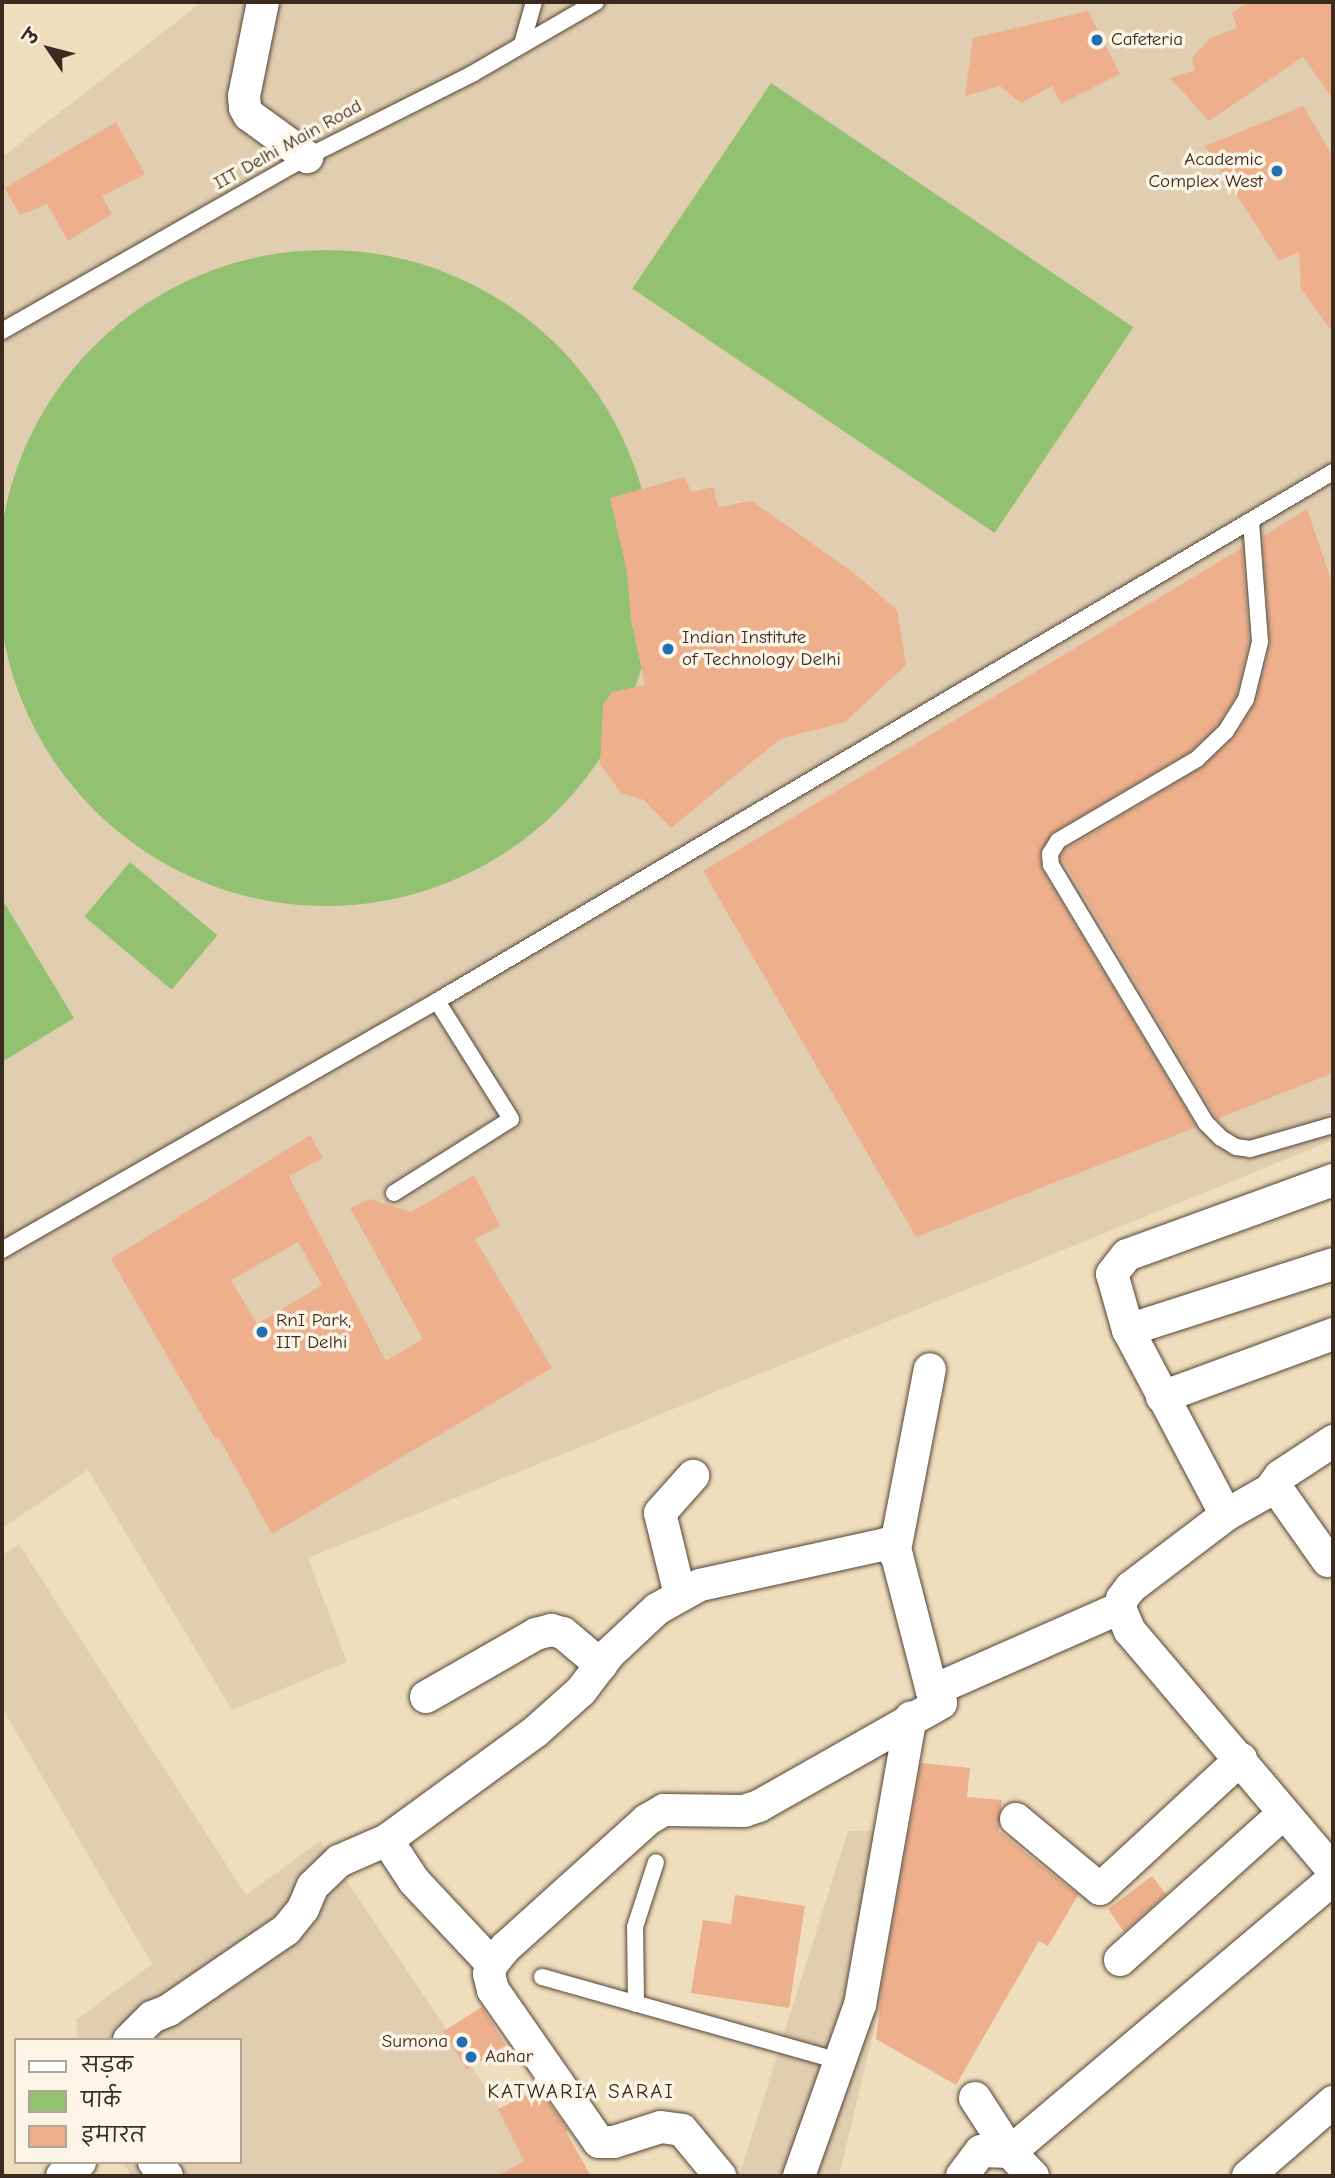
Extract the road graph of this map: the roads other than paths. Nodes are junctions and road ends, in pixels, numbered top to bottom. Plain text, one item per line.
1 (263, 2) edge
2 (534, 2) edge
3 (596, 2) edge
4 (522, 44) junction
5 (307, 157) junction
6 (2, 331) edge
7 (1333, 472) edge
8 (1251, 522) junction
9 (437, 1001) junction
10 (1333, 1125) edge
11 (1333, 1180) edge
12 (394, 1193) dead end
13 (2, 1250) edge
14 (1333, 1264) edge
15 (1128, 1331) junction
16 (1333, 1334) edge
17 (929, 1369) dead end
18 (1162, 1397) junction
19 (1333, 1441) edge
20 (693, 1476) dead end
21 (1270, 1490) junction
22 (1226, 1515) junction
23 (895, 1550) junction
24 (1328, 1561) dead end
25 (680, 1595) junction
26 (1120, 1608) junction
27 (601, 1665) junction
28 (932, 1691) junction
29 (426, 1698) dead end
30 (911, 1717) junction
31 (1241, 1759) junction
32 (1284, 1813) junction
33 (1016, 1819) dead end
34 (387, 1840) junction
35 (656, 1862) dead end
36 (1333, 1870) edge
37 (1333, 1879) edge
38 (1120, 1960) dead end
39 (492, 1964) junction
40 (542, 1977) dead end
41 (636, 2004) junction
42 (131, 2038) edge
43 (838, 2061) junction
44 (975, 2098) dead end
45 (1333, 2102) edge
46 (1010, 2151) junction
47 (77, 2164) edge
48 (62, 2176) edge
49 (720, 2176) edge
50 (799, 2176) edge
51 (962, 2176) edge
52 (1033, 2176) edge
53 (1248, 2176) edge

1 - 5 street
2 - 4 lane
3 - 4 lane, IIT Delhi Main Road
4 - 5 lane, IIT Delhi Main Road
5 - 6 lane, IIT Delhi Main Road
7 - 8 lane
8 - 9 lane
8 - 10 lane
9 - 12 lane
9 - 13 lane
11 - 15 street
14 - 15 street
15 - 18 street
16 - 18 street
17 - 23 street
18 - 22 street
19 - 21 street
20 - 25 street
21 - 22 street
21 - 24 street
22 - 26 street
23 - 25 street
23 - 28 street
25 - 27 street
26 - 28 street
26 - 31 street
27 - 29 street
27 - 34 street
28 - 30 street
30 - 39 street
30 - 43 street
31 - 32 street
31 - 33 street
32 - 36 street
32 - 38 street
34 - 39 street
34 - 42 street
35 - 41 lane
37 - 46 street
39 - 49 street
40 - 41 lane
41 - 43 lane
43 - 50 street
44 - 46 street
45 - 53 street
46 - 51 street
46 - 52 street
47 - 48 street

